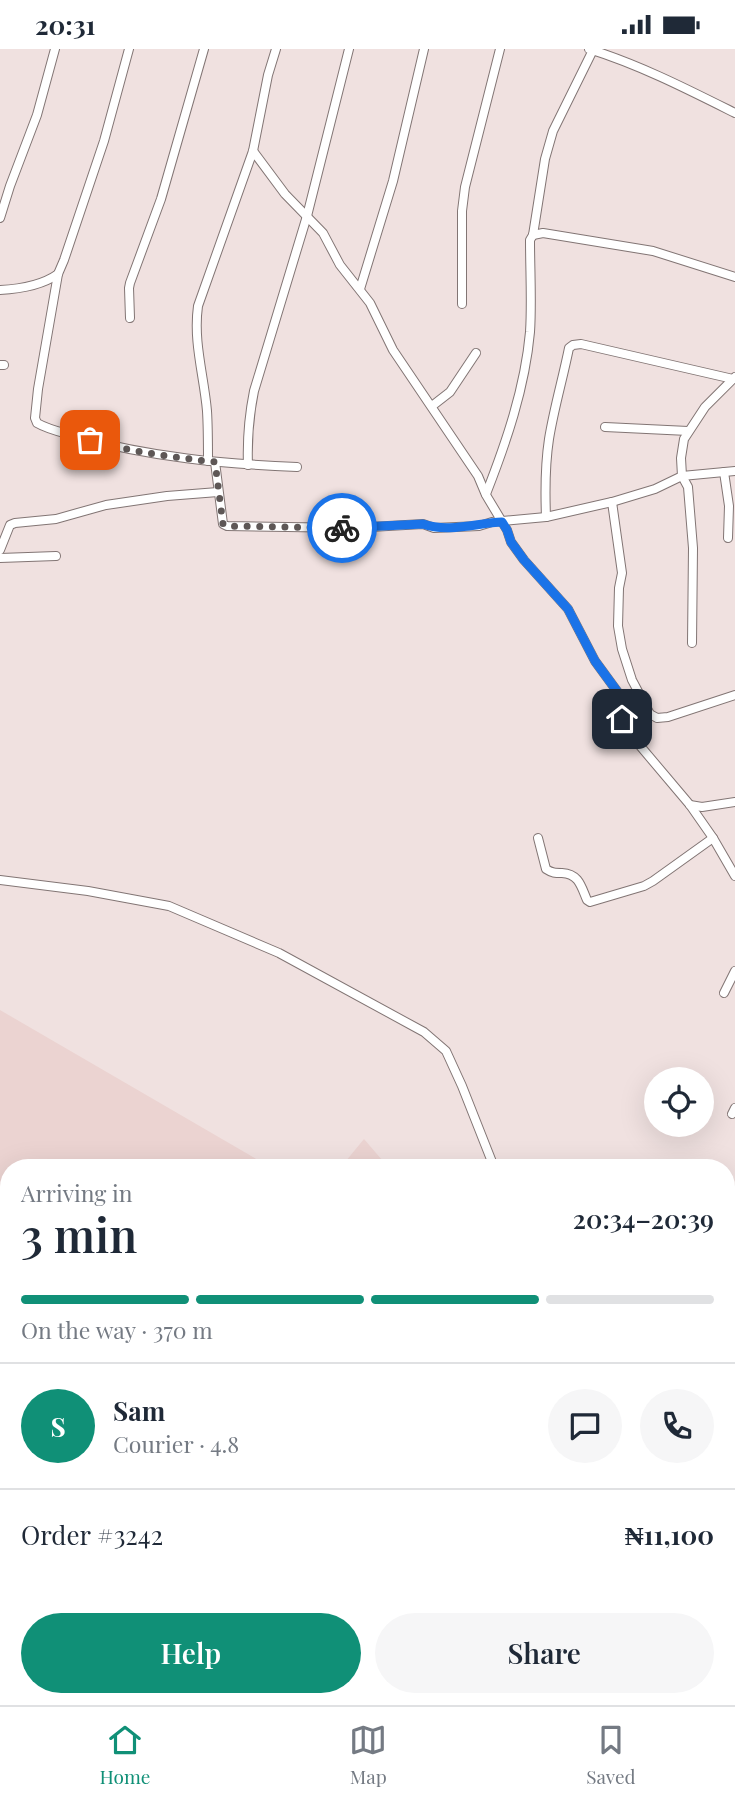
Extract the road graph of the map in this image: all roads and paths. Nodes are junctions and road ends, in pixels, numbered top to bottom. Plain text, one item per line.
1 (55, 49) edge
2 (129, 49) edge
3 (204, 49) edge
4 (276, 49) edge
5 (349, 49) edge
6 (424, 49) edge
7 (500, 49) edge
8 (591, 50) edge
9 (735, 113) edge
10 (253, 151) junction
11 (307, 216) junction
12 (0, 218) edge
13 (533, 235) junction
14 (58, 274) junction
15 (735, 277) edge
16 (360, 289) junction
17 (0, 290) edge
18 (462, 304) dead end
19 (130, 318) dead end
20 (476, 353) dead end
21 (734, 378) edge
22 (432, 406) junction
23 (605, 426) dead end
24 (688, 432) junction
25 (211, 461) junction
26 (248, 465) junction
27 (297, 467) dead end
28 (735, 471) edge
29 (724, 472) junction
30 (682, 476) junction
31 (218, 492) junction
32 (486, 495) junction
33 (612, 502) junction
34 (546, 517) junction
35 (502, 522) junction
36 (728, 538) dead end
37 (0, 550) edge
38 (55, 556) dead end
39 (0, 558) edge
40 (692, 643) dead end
41 (735, 695) edge
42 (735, 801) edge
43 (690, 805) junction
44 (538, 838) dead end
45 (713, 838) junction
46 (735, 876) edge
47 (0, 880) edge
48 (735, 971) edge
49 (724, 993) dead end
50 (492, 1159) edge

1 - 12 street
2 - 14 street
3 - 19 street
4 - 10 street
5 - 11 street
6 - 16 street
7 - 18 street
8 - 9 street
8 - 13 street
10 - 11 street
10 - 25 street
11 - 16 street
11 - 26 street
13 - 15 street
13 - 32 street
14 - 17 street
14 - 25 street
16 - 22 street
20 - 22 street
21 - 24 street
21 - 34 street
22 - 32 street
23 - 24 street
24 - 30 street
25 - 26 street
25 - 31 street
26 - 27 street
28 - 29 street
29 - 30 street
29 - 36 street
30 - 33 street
30 - 40 street
31 - 35 street
31 - 37 street
32 - 35 street
33 - 34 street
33 - 41 street
34 - 35 street
35 - 43 street
38 - 39 street
42 - 43 street
43 - 45 street
44 - 45 street
45 - 46 street
47 - 50 street
48 - 49 street

